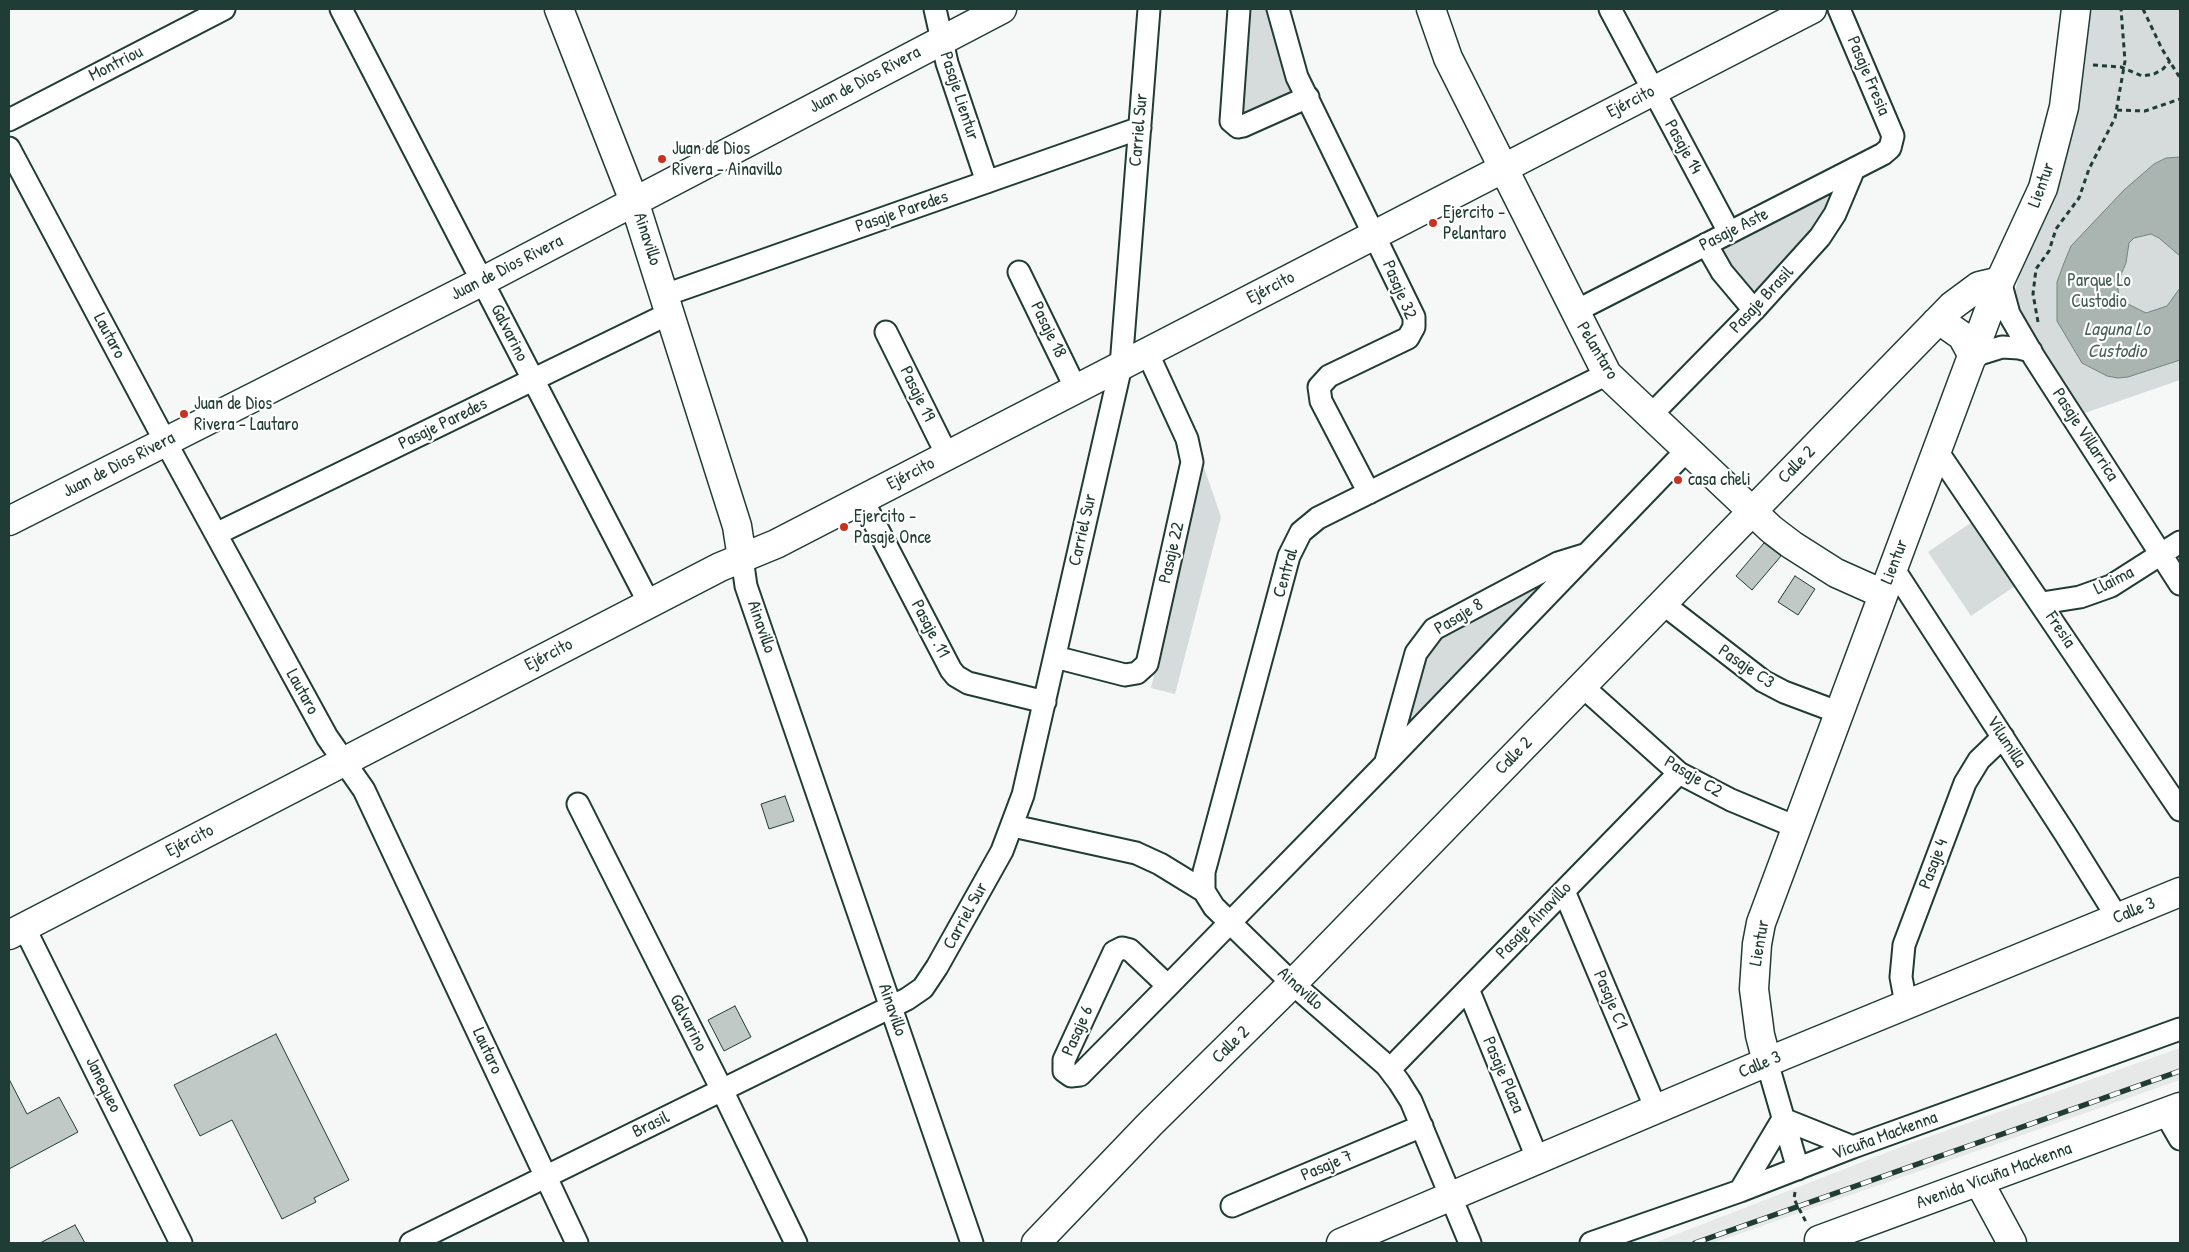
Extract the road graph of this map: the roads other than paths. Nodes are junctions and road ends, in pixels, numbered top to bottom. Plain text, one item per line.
1 (224, 9) edge
2 (341, 9) edge
3 (559, 9) edge
4 (935, 9) edge
5 (1002, 9) edge
6 (1149, 9) edge
7 (1239, 9) edge
8 (1278, 9) edge
9 (1431, 9) edge
10 (1610, 9) edge
11 (1812, 9) edge
12 (1839, 9) edge
13 (2076, 9) edge
14 (942, 40) junction
15 (1652, 91) junction
16 (1308, 97) junction
17 (9, 120) edge
18 (1140, 128) junction
19 (1892, 145) joint
20 (9, 148) edge
21 (1502, 169) junction
22 (1854, 169) junction
23 (987, 182) junction
24 (634, 201) junction
25 (1729, 232) junction
26 (1375, 235) junction
27 (1706, 244) junction
28 (1019, 272) dead end
29 (483, 281) junction
30 (2000, 281) junction
31 (668, 304) junction
32 (1754, 310) junction
33 (1574, 312) junction
34 (1936, 322) junction
35 (886, 332) dead end
36 (2031, 351) junction
37 (1147, 352) junction
38 (1973, 356) junction
39 (1121, 366) junction
40 (1607, 374) junction
41 (533, 380) junction
42 (1076, 389) junction
43 (1650, 416) junction
44 (165, 441) junction
45 (1687, 450) junction
46 (1937, 451) junction
47 (947, 455) junction
48 (1369, 493) junction
49 (862, 499) junction
50 (1752, 511) junction
51 (9, 521) edge
52 (216, 534) junction
53 (2180, 542) edge
54 (2162, 554) junction
55 (1587, 555) junction
56 (742, 558) junction
57 (1893, 568) junction
58 (2180, 584) edge
59 (1884, 594) junction
60 (2042, 603) junction
61 (649, 604) junction
62 (1662, 604) junction
63 (1055, 656) junction
64 (1582, 686) junction
65 (1044, 702) junction
66 (1840, 712) junction
67 (2003, 737) junction
68 (344, 761) junction
69 (1384, 764) junction
70 (1679, 773) junction
71 (578, 804) dead end
72 (2180, 810) edge
73 (1013, 826) junction
74 (1796, 827) junction
75 (1204, 891) junction
76 (1564, 891) junction
77 (2180, 892) edge
78 (2117, 917) junction
79 (1230, 923) junction
80 (17, 931) edge
81 (1293, 984) junction
82 (1168, 986) junction
83 (1468, 989) junction
84 (1906, 1004) junction
85 (891, 1006) junction
86 (2180, 1029) edge
87 (1767, 1062) junction
88 (1390, 1069) junction
89 (722, 1090) junction
90 (1656, 1109) junction
91 (2173, 1110) edge
92 (1784, 1119) junction
93 (1422, 1126) junction
94 (2180, 1139) edge
95 (1853, 1147) junction
96 (1538, 1160) junction
97 (1798, 1169) junction
98 (546, 1177) junction
99 (1979, 1182) junction
100 (1740, 1191) junction
101 (1451, 1198) junction
102 (1232, 1206) dead end
103 (1816, 1242) edge
104 (181, 1243) edge
105 (411, 1243) edge
106 (578, 1243) edge
107 (796, 1243) edge
108 (972, 1243) edge
109 (1036, 1243) edge
110 (1341, 1243) edge
111 (1470, 1243) edge
112 (1591, 1243) edge
113 (2012, 1243) edge

1 - 17 street, Montriou
2 - 29 street, Galvarino
3 - 24 street, Ainavillo
4 - 14 street, Pasaje Lientur
5 - 14 street, Juan de Dios Rivera
6 - 18 street, Carriel Sur
7 - 16 street
8 - 16 street, Pasaje 32
9 - 21 street, Pelantaro
10 - 15 street, Pasaje 14
11 - 15 street, Ejército
12 - 19 street, Pasaje Fresia
13 - 30 street, Lientur
14 - 23 street, Pasaje Lientur
14 - 24 street, Juan de Dios Rivera
15 - 21 street, Ejército
15 - 25 street, Pasaje 14
16 - 26 street, Pasaje 32
18 - 23 street, Pasaje Paredes
18 - 39 street, Carriel Sur
19 - 22 street, Pasaje Aste
20 - 44 street, Lautaro
21 - 26 street, Ejército
21 - 33 street, Pelantaro
22 - 25 street, Pasaje Aste
22 - 32 street, Pasaje Brasil
23 - 31 street, Pasaje Paredes
24 - 29 street, Juan de Dios Rivera
24 - 31 street, Ainavillo
25 - 27 street, Pasaje Aste
26 - 37 street, Ejército
26 - 48 street, Pasaje 32
27 - 32 street
27 - 33 street, Pasaje Aste
28 - 42 street, Pasaje 18
29 - 41 street, Galvarino
29 - 44 street, Juan de Dios Rivera
30 - 34 street, Calle 2
30 - 36 street, Pasaje Villarrica
30 - 38 street, Lientur
31 - 41 street, Pasaje Paredes
31 - 56 street, Ainavillo
32 - 43 street, Pasaje Brasil
33 - 40 street, Pelantaro
34 - 38 street
34 - 50 street, Calle 2
35 - 47 street, Pasaje 19
36 - 38 street
36 - 54 street, Pasaje Villarrica
37 - 39 street, Ejército
37 - 63 street, Pasaje 22
38 - 46 street, Lientur
39 - 42 street, Ejército
39 - 63 street, Carriel Sur
40 - 43 street, Pelantaro
40 - 48 street, Central
41 - 52 street, Pasaje Paredes
41 - 61 street, Galvarino
42 - 47 street, Ejército
43 - 45 street, Pelantaro
44 - 51 street, Juan de Dios Rivera
44 - 52 street, Lautaro
45 - 50 street, Pelantaro
45 - 55 street, Pasaje 8
46 - 57 street, Lientur
46 - 60 street, Fresia
47 - 49 street, Ejército
48 - 75 street, Central
49 - 56 street, Ejército
49 - 65 street, Pasaje .11
50 - 59 street, Pelantaro
50 - 62 street, Calle 2
52 - 68 street, Lautaro
53 - 54 street, Llaima
54 - 58 street, Pasaje Villarrica
54 - 60 street, Llaima
55 - 69 street, Pasaje 8
55 - 69 street, Pasaje 8
56 - 61 street, Ejército
56 - 85 street, Ainavillo
57 - 59 street, Lientur
57 - 67 street, Vilumilla
59 - 66 street, Lientur
60 - 72 street, Fresia
61 - 68 street, Ejército
62 - 64 street, Calle 2
62 - 66 street, Pasaje C3
63 - 65 street, Carriel Sur
64 - 70 street, Pasaje C2
64 - 81 street, Calle 2
65 - 73 street, Carriel Sur
66 - 74 street, Lientur
67 - 78 street, Vilumilla
67 - 84 street, Pasaje 4
68 - 80 street, Ejército
68 - 98 street, Lautaro
69 - 79 street, Pasaje 8
70 - 74 street, Pasaje C2
70 - 76 street, Pasaje Ainavillo
71 - 89 street, Galvarino
73 - 75 street, Ainavillo
73 - 85 street, Carriel Sur
74 - 87 street, Lientur
75 - 79 street, Ainavillo
76 - 83 street, Pasaje Ainavillo
76 - 90 street, Pasaje C1
77 - 78 street, Calle 3
78 - 84 street, Calle 3
79 - 81 street, Ainavillo
79 - 82 street, Pasaje 6
80 - 104 street, Janequeo
81 - 88 street, Ainavillo
81 - 109 street, Calle 2
82 - 82 street, Pasaje 6
83 - 88 street, Pasaje Ainavillo
83 - 96 street, Pasaje Plaza
84 - 87 street, Calle 3
85 - 89 street, Brasil
85 - 108 street, Ainavillo
86 - 95 street, Vicuña Mackenna
87 - 90 street, Calle 3
87 - 92 street, Lientur
88 - 93 street, Ainavillo
89 - 98 street, Brasil
89 - 107 street, Galvarino
90 - 96 street, Calle 3
91 - 94 street
91 - 99 street, Avenida Vicuña Mackenna
92 - 95 street
92 - 97 street, Lientur
92 - 100 street
93 - 101 street, Ainavillo
93 - 102 street, Pasaje 7
95 - 97 street, Vicuña Mackenna
96 - 101 street, Calle 3
97 - 100 street, Vicuña Mackenna
98 - 105 street, Brasil
98 - 106 street, Lautaro
99 - 103 street, Avenida Vicuña Mackenna
99 - 113 street
100 - 112 street, Vicuña Mackenna
101 - 110 street, Calle 3
101 - 111 street, Ainavillo

